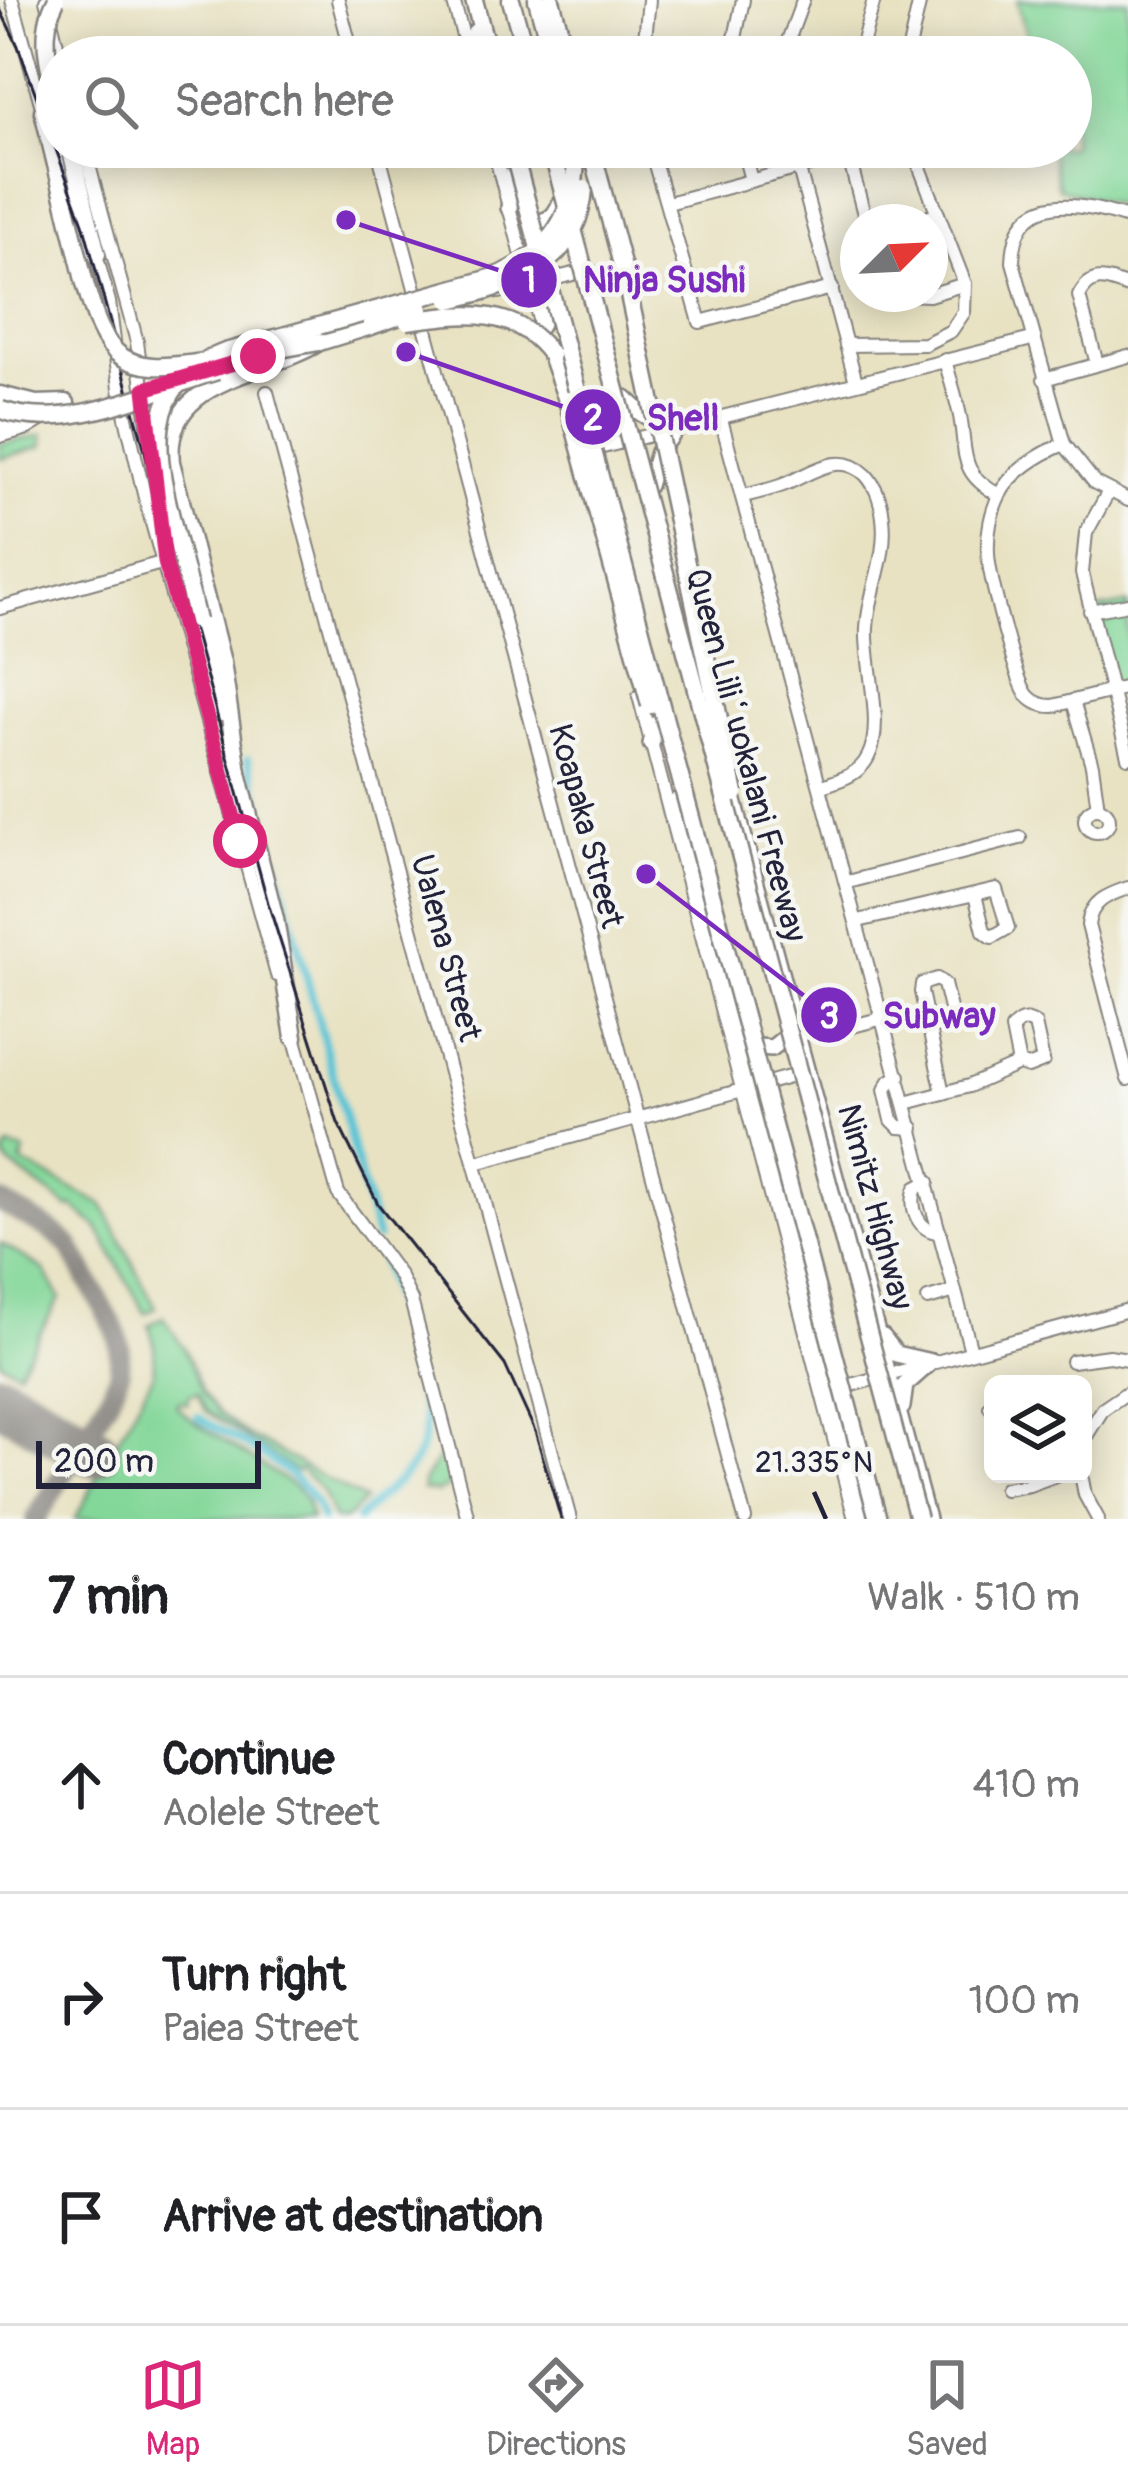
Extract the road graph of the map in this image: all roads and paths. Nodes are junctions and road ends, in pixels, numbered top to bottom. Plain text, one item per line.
1 (12, 0) edge
2 (338, 0) edge
3 (453, 0) edge
4 (470, 0) edge
5 (515, 0) edge
6 (537, 0) edge
7 (551, 0) edge
8 (649, 0) edge
9 (743, 0) edge
10 (803, 0) edge
11 (874, 0) edge
12 (920, 0) edge
13 (50, 2) edge
14 (20, 32) junction
15 (475, 32) junction
16 (47, 36) edge
17 (57, 36) edge
18 (347, 36) edge
19 (464, 36) edge
20 (474, 36) edge
21 (477, 36) edge
22 (479, 36) edge
23 (524, 36) edge
24 (547, 36) edge
25 (561, 36) edge
26 (645, 36) edge
27 (735, 36) edge
28 (790, 36) edge
29 (866, 36) edge
30 (912, 36) edge
31 (36, 49) edge
32 (36, 87) edge
33 (57, 168) edge
34 (65, 168) edge
35 (75, 168) edge
36 (90, 168) edge
37 (382, 168) edge
38 (501, 168) edge
39 (512, 168) edge
40 (515, 168) edge
41 (561, 168) edge
42 (562, 168) edge
43 (576, 168) edge
44 (582, 168) edge
45 (597, 168) edge
46 (657, 168) edge
47 (748, 168) edge
48 (793, 168) edge
49 (797, 168) edge
50 (852, 168) edge
51 (920, 168) edge
52 (751, 180) junction
53 (567, 181) junction
54 (668, 203) junction
55 (861, 204) edge
56 (934, 204) edge
57 (515, 207) junction
58 (1128, 218) edge
59 (948, 240) edge
60 (97, 254) junction
61 (591, 270) junction
62 (536, 284) junction
63 (965, 284) junction
64 (1128, 287) edge
65 (832, 288) junction
66 (948, 289) edge
67 (548, 300) junction
68 (109, 302) junction
69 (421, 310) junction
70 (371, 326) junction
71 (541, 326) junction
72 (1033, 339) junction
73 (137, 342) junction
74 (319, 342) junction
75 (846, 345) junction
76 (1128, 356) edge
77 (945, 360) junction
78 (1097, 364) junction
79 (217, 369) junction
80 (1044, 379) junction
81 (856, 382) junction
82 (145, 389) junction
83 (267, 392) dead end
84 (0, 394) edge
85 (121, 397) junction
86 (625, 398) junction
87 (86, 406) junction
88 (0, 410) edge
89 (41, 418) junction
90 (721, 419) junction
91 (0, 425) edge
92 (129, 431) junction
93 (674, 432) junction
94 (0, 436) edge
95 (636, 440) junction
96 (1064, 444) junction
97 (586, 455) junction
98 (648, 486) junction
99 (583, 488) joint
100 (1109, 491) junction
101 (999, 495) junction
102 (744, 496) junction
103 (1128, 500) edge
104 (165, 562) junction
105 (615, 604) junction
106 (1128, 604) edge
107 (0, 608) edge
108 (1090, 611) junction
109 (204, 619) junction
110 (630, 620) junction
111 (1128, 687) edge
112 (1110, 692) junction
113 (1073, 701) junction
114 (658, 723) junction
115 (651, 744) junction
116 (1128, 757) edge
117 (822, 786) junction
118 (1097, 808) dead end
119 (1020, 838) dead end
120 (848, 882) junction
121 (1128, 888) edge
122 (975, 895) dead end
123 (756, 901) junction
124 (858, 920) junction
125 (722, 968) junction
126 (718, 997) junction
127 (883, 1018) junction
128 (795, 1022) junction
129 (736, 1024) junction
130 (849, 1027) dead end
131 (931, 1028) dead end
132 (294, 1037) junction
133 (1019, 1064) dead end
134 (807, 1072) junction
135 (899, 1076) junction
136 (1128, 1079) edge
137 (747, 1088) junction
138 (943, 1093) junction
139 (906, 1103) junction
140 (759, 1110) junction
141 (637, 1118) junction
142 (913, 1128) junction
143 (754, 1136) junction
144 (476, 1162) junction
145 (799, 1225) junction
146 (790, 1272) junction
147 (955, 1292) junction
148 (807, 1296) junction
149 (928, 1299) dead end
150 (1128, 1310) edge
151 (878, 1330) junction
152 (971, 1351) junction
153 (1128, 1359) edge
154 (1072, 1361) dead end
155 (931, 1362) junction
156 (889, 1374) junction
157 (832, 1390) junction
158 (1128, 1392) edge
159 (900, 1417) junction
160 (829, 1418) junction
161 (1092, 1418) edge
162 (1027, 1483) edge
163 (1082, 1483) edge
164 (1005, 1489) dead end
165 (1096, 1518) edge
166 (468, 1519) edge
167 (570, 1519) edge
168 (746, 1519) edge
169 (855, 1519) edge
170 (865, 1519) edge
171 (878, 1519) edge
172 (923, 1519) edge

1 - 14 street
2 - 18 street
3 - 19 street
4 - 15 main road
4 - 22 highway
5 - 23 highway
6 - 24 highway
7 - 25 highway
8 - 26 street
9 - 27 street
10 - 28 street
11 - 29 street
12 - 30 street
13 - 16 highway, bridge
13 - 17 street
14 - 31 street
14 - 32 street
15 - 20 main road
15 - 21 main road
33 - 74 highway, bridge
34 - 60 street
35 - 60 highway
36 - 73 street
37 - 69 street, Koapaka Street
38 - 57 street
39 - 57 main road
40 - 145 highway, Queen Liliʻuokalani Freeway, bridge
41 - 123 highway, Queen Liliʻuokalani Freeway, bridge
42 - 53 main road, Nimitz Highway
43 - 109 highway, bridge
44 - 70 highway, bridge
45 - 123 highway, bridge
46 - 54 street
47 - 52 street
48 - 52 street
49 - 65 street
50 - 55 street
51 - 56 street
52 - 54 street
53 - 57 main road
53 - 61 main road, Nimitz Highway
54 - 65 street
57 - 62 main road
58 - 72 street
59 - 63 street
60 - 68 street
61 - 62 street
61 - 86 main road, Nimitz Highway
62 - 67 main road
62 - 69 street
62 - 71 street
63 - 66 street
63 - 75 street
64 - 78 street
65 - 75 street
67 - 71 main road
67 - 97 main road
68 - 82 street
68 - 85 street
69 - 79 street
69 - 141 street, Koapaka Street
70 - 74 highway
70 - 145 highway, bridge
71 - 97 street
72 - 77 street
72 - 80 street
73 - 79 street
73 - 82 street
74 - 79 highway, bridge
74 - 109 highway
75 - 81 street
76 - 78 street
77 - 81 street
77 - 101 street
78 - 80 street
79 - 82 street
79 - 84 highway, bridge
79 - 88 highway, bridge
80 - 96 street
81 - 90 street
82 - 85 street
82 - 104 street
83 - 144 street, Ualena Street
85 - 87 street
85 - 92 street
86 - 93 main road
86 - 95 main road, Nimitz Highway
87 - 89 street
87 - 92 street
89 - 91 street
89 - 94 street
90 - 93 street
90 - 102 street
92 - 104 street
93 - 95 street
93 - 98 main road
95 - 97 street
95 - 98 main road, Nimitz Highway
96 - 100 street
96 - 101 street
97 - 99 main road
97 - 110 main road
98 - 128 main road, Nimitz Highway
99 - 105 street
100 - 103 street
100 - 108 street
101 - 113 street
102 - 117 street
102 - 117 street
104 - 107 street
104 - 132 street
105 - 110 main road
105 - 115 street
106 - 108 street
108 - 112 street
109 - 132 highway
110 - 114 main road
111 - 112 street
112 - 113 street
112 - 116 street
113 - 118 street
114 - 115 main road
114 - 125 main road
115 - 126 street
117 - 120 street
119 - 120 street
120 - 124 street
121 - 136 street
122 - 124 street
123 - 172 highway, Queen Liliʻuokalani Freeway, bridge
124 - 127 street
125 - 126 main road
125 - 129 main road
126 - 137 street
127 - 130 street
127 - 135 street
128 - 129 main road
128 - 134 main road, Nimitz Highway
129 - 137 main road
131 - 138 street
132 - 166 street
133 - 138 street
134 - 137 street
134 - 151 main road, Nimitz Highway
135 - 139 street
135 - 142 street
137 - 140 main road
137 - 141 street
137 - 143 street
138 - 139 street
139 - 142 street
140 - 143 main road
140 - 148 main road
141 - 144 street
141 - 168 street, Koapaka Street
142 - 147 street
143 - 146 street
144 - 167 street, Ualena Street
145 - 171 highway, Queen Liliʻuokalani Freeway, bridge
146 - 148 main road
146 - 160 street
147 - 149 street
147 - 152 street
148 - 157 main road
150 - 152 street
151 - 155 main road
151 - 156 main road, Nimitz Highway
152 - 155 street
153 - 154 street
155 - 156 street
155 - 159 main road
156 - 157 street
156 - 159 main road, Nimitz Highway
157 - 160 main road
157 - 170 main road
158 - 161 street
159 - 172 main road, Nimitz Highway
160 - 169 street
162 - 164 street
163 - 165 street

